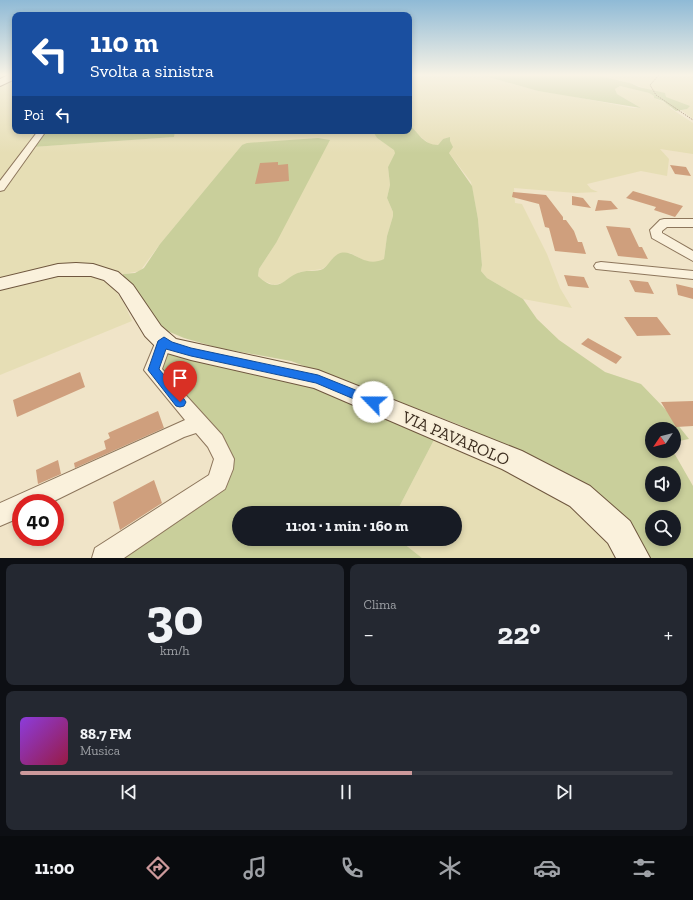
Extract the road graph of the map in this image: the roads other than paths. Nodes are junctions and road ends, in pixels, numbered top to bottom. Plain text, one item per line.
1 (40, 134) edge
2 (0, 188) edge
3 (693, 223) edge
4 (693, 257) edge
5 (601, 266) dead end
6 (693, 275) edge
7 (0, 284) edge
8 (164, 341) junction
9 (198, 424) junction
10 (45, 494) edge
11 (12, 509) edge
12 (0, 515) edge
13 (104, 556) dead end
14 (634, 558) edge

1 - 2 street
3 - 4 street
5 - 6 street
7 - 8 street, VIA PAVAROLO
8 - 9 street
8 - 14 street, VIA PAVAROLO
9 - 10 street
9 - 13 street
11 - 12 street

